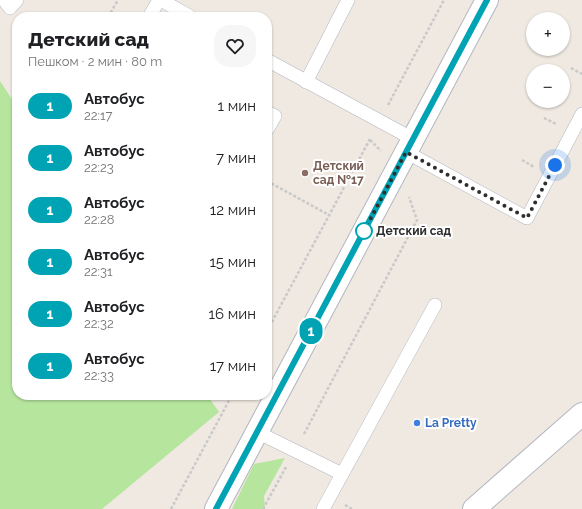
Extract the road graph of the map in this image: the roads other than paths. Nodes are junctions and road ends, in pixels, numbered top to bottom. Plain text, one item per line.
1 (160, 0) edge
2 (348, 0) edge
3 (488, 0) edge
4 (152, 12) edge
5 (182, 12) edge
6 (272, 63) edge
7 (306, 82) junction
8 (582, 114) edge
9 (405, 153) junction
10 (435, 305) dead end
11 (582, 414) edge
12 (257, 432) junction
13 (342, 474) junction
14 (216, 509) edge
15 (323, 509) edge
16 (474, 509) edge

1 - 4 lane
1 - 5 lane
2 - 7 lane
3 - 9 street
6 - 7 lane
7 - 9 lane
8 - 9 lane
9 - 12 street
10 - 13 lane
11 - 16 street
12 - 13 lane
12 - 14 street
13 - 15 lane

